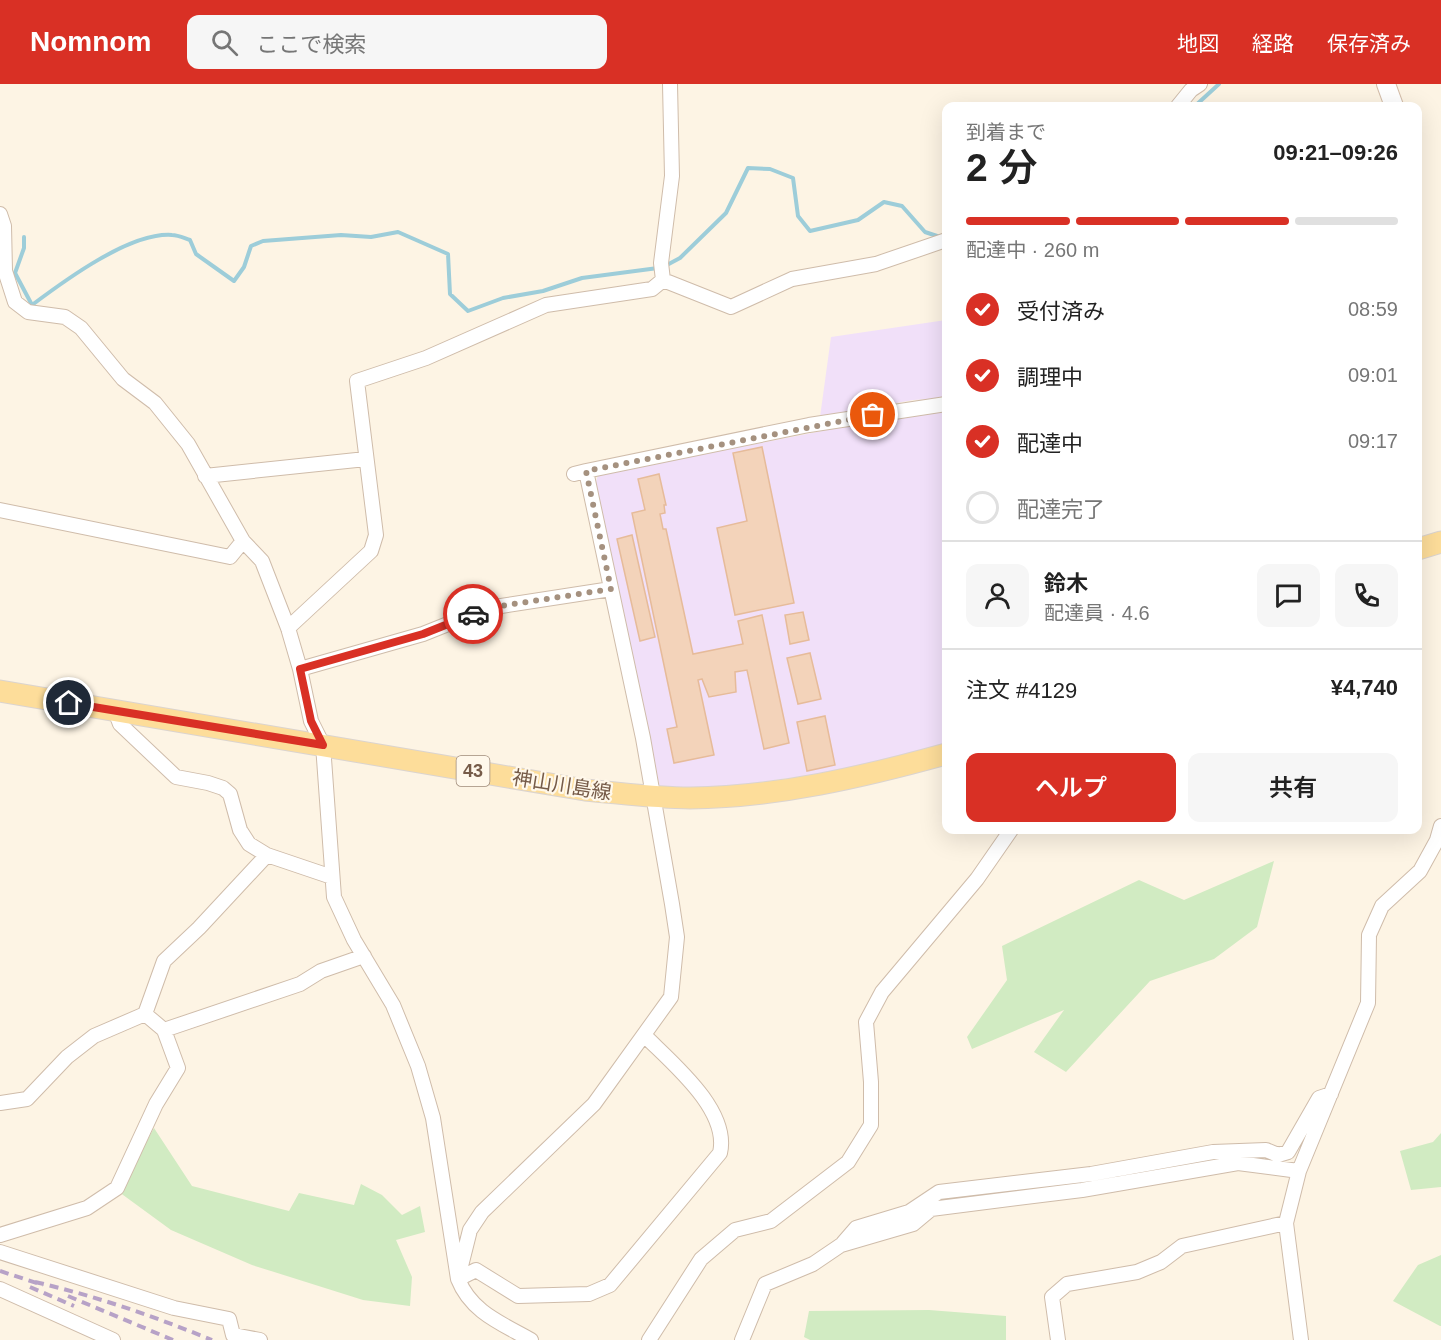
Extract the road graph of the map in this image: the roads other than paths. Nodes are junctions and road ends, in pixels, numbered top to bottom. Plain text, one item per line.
1 (670, 84) edge
2 (1200, 84) edge
3 (1386, 84) edge
4 (1181, 102) edge
5 (1393, 102) edge
6 (1, 222) edge
7 (942, 241) edge
8 (662, 272) junction
9 (942, 405) edge
10 (366, 459) junction
11 (205, 476) junction
12 (0, 510) edge
13 (243, 541) junction
14 (1441, 542) edge
15 (1422, 548) edge
16 (611, 589) junction
17 (288, 628) junction
18 (300, 669) junction
19 (0, 691) edge
20 (115, 711) junction
21 (323, 745) junction
22 (942, 755) edge
23 (653, 796) junction
24 (1441, 826) edge
25 (1008, 834) edge
26 (267, 855) junction
27 (332, 877) junction
28 (364, 956) junction
29 (145, 1014) junction
30 (164, 1030) junction
31 (644, 1035) junction
32 (1331, 1094) junction
33 (0, 1103) edge
34 (1299, 1171) junction
35 (1286, 1223) junction
36 (0, 1235) edge
37 (841, 1245) junction
38 (0, 1252) edge
39 (458, 1279) junction
40 (0, 1288) edge
41 (112, 1340) edge
42 (260, 1340) edge
43 (531, 1340) edge
44 (649, 1340) edge
45 (742, 1340) edge
46 (1058, 1340) edge
47 (1301, 1340) edge

1 - 8 street
2 - 4 street
3 - 5 main road
6 - 11 street
7 - 8 street
8 - 10 street
9 - 16 street
10 - 11 street
10 - 17 street
11 - 13 street
12 - 13 street
13 - 17 street
14 - 15 main road
16 - 18 street
16 - 23 street
17 - 18 street
18 - 21 street
19 - 20 main road, 神山川島線 / 43
20 - 21 main road, 神山川島線 / 43
20 - 26 street
21 - 23 main road, 神山川島線 / 43
21 - 27 street
22 - 23 main road, 神山川島線 / 43
23 - 31 street
24 - 32 street
25 - 44 street
26 - 27 street
26 - 29 street
27 - 28 street
28 - 30 street
28 - 39 street
29 - 30 street
29 - 33 street
30 - 36 street
31 - 39 street
31 - 39 street
32 - 34 street
32 - 37 street
34 - 35 street
34 - 37 street
35 - 46 street
35 - 47 street
37 - 45 street
38 - 42 street
39 - 43 street
40 - 41 street

